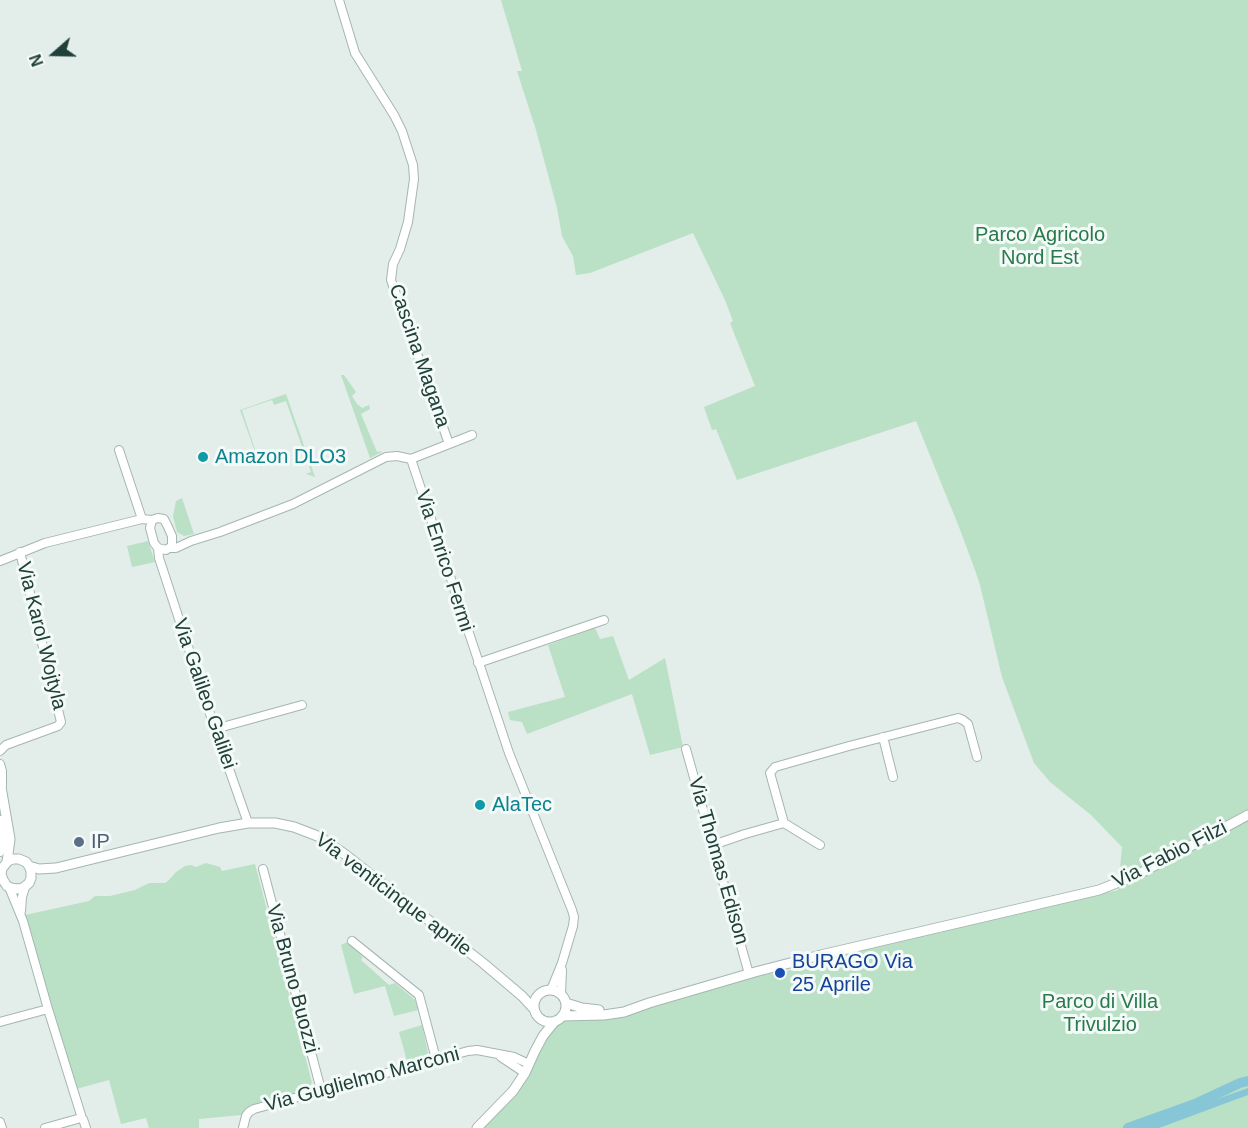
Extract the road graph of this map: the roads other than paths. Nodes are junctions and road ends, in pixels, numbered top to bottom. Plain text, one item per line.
1 (339, 0) edge
2 (472, 435) dead end
3 (449, 444) junction
4 (119, 450) dead end
5 (411, 459) junction
6 (142, 519) junction
7 (152, 520) junction
8 (130, 522) junction
9 (150, 531) junction
10 (172, 537) junction
11 (191, 541) junction
12 (164, 549) junction
13 (21, 552) junction
14 (0, 561) edge
15 (604, 620) dead end
16 (478, 663) junction
17 (303, 705) dead end
18 (215, 729) junction
19 (883, 737) junction
20 (3, 748) edge
21 (686, 748) dead end
22 (977, 757) dead end
23 (0, 764) edge
24 (893, 777) dead end
25 (1, 786) edge
26 (1248, 815) edge
27 (0, 819) edge
28 (248, 823) junction
29 (784, 823) junction
30 (10, 839) junction
31 (713, 845) junction
32 (820, 845) dead end
33 (0, 852) edge
34 (25, 862) junction
35 (3, 867) edge
36 (56, 868) junction
37 (263, 868) dead end
38 (27, 884) junction
39 (5, 886) edge
40 (23, 921) junction
41 (352, 941) dead end
42 (483, 963) junction
43 (562, 963) junction
44 (749, 974) junction
45 (551, 990) junction
46 (540, 993) junction
47 (563, 998) junction
48 (649, 1003) junction
49 (48, 1009) junction
50 (536, 1013) junction
51 (559, 1019) junction
52 (0, 1022) edge
53 (535, 1051) junction
54 (436, 1059) junction
55 (527, 1069) junction
56 (321, 1090) junction
57 (81, 1118) junction
58 (0, 1122) edge
59 (2, 1128) edge
60 (45, 1128) edge
61 (86, 1128) edge
62 (243, 1128) edge
63 (477, 1128) edge

1 - 3 street, Cascina Magana
2 - 3 street
3 - 5 street
4 - 6 street
5 - 11 street
5 - 16 street, Via Enrico Fermi
6 - 7 street
6 - 8 street
7 - 9 street
7 - 10 street
8 - 9 street
8 - 13 street
9 - 12 street
10 - 11 street
10 - 12 street
11 - 12 street
12 - 18 street, Via Galileo Galilei
13 - 14 street
13 - 20 street, Via Karol Wojtyla
15 - 16 street
16 - 43 street, Via Enrico Fermi
17 - 18 street
18 - 28 street, Via Galileo Galilei
19 - 22 street
19 - 24 street
19 - 29 street
21 - 31 street, Via Thomas Edison
23 - 25 street
25 - 30 street
26 - 44 street, Via Fabio Filzi
27 - 33 street
28 - 36 street, Via venticinque aprile
28 - 42 street, Via venticinque aprile
29 - 31 street
29 - 32 street
30 - 34 street
30 - 35 street
31 - 44 street, Via Thomas Edison
34 - 35 street
34 - 36 street, Via venticinque aprile
34 - 38 street
35 - 39 street
36 - 38 street, Via venticinque aprile
37 - 56 street, Via Bruno Buozzi
38 - 39 street
38 - 40 street
39 - 40 street
40 - 49 street
41 - 54 street
42 - 46 street, Via venticinque aprile
42 - 50 street, Via venticinque aprile
43 - 45 street
43 - 47 street
44 - 48 street, Via Fabio Filzi
45 - 46 street
45 - 47 street
46 - 50 street
47 - 48 street
47 - 51 street
48 - 51 street
49 - 52 street
49 - 57 street
50 - 51 street
50 - 53 street
51 - 53 street
53 - 55 street
54 - 55 street, Via Guglielmo Marconi
54 - 56 street, Via Guglielmo Marconi
55 - 63 street
56 - 62 street, Via Guglielmo Marconi
57 - 60 street
57 - 61 street
58 - 59 street

